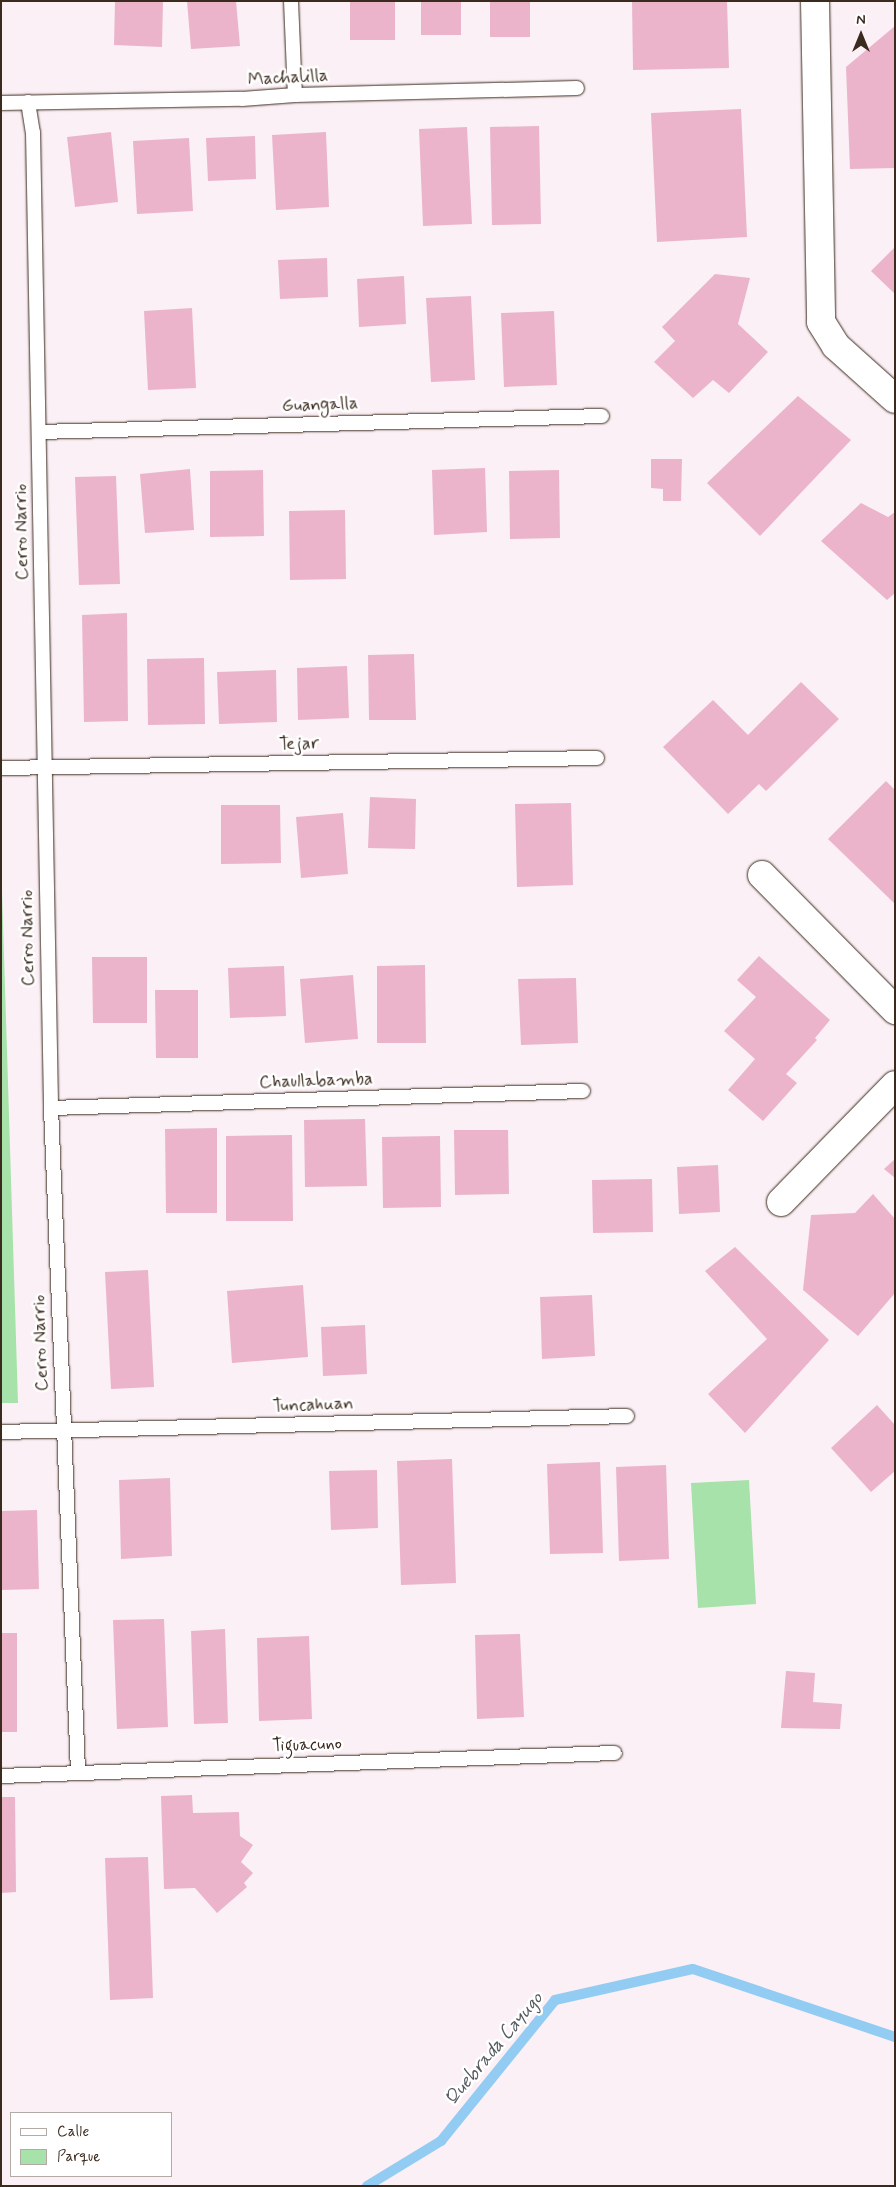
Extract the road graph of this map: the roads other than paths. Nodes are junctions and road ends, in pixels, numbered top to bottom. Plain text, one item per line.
1 (291, 1) edge
2 (815, 1) edge
3 (577, 88) dead end
4 (295, 95) junction
5 (28, 102) junction
6 (1, 103) edge
7 (895, 399) edge
8 (602, 416) dead end
9 (40, 432) junction
10 (597, 758) dead end
11 (43, 766) junction
12 (1, 768) edge
13 (762, 875) dead end
14 (895, 1010) edge
15 (895, 1085) edge
16 (583, 1091) dead end
17 (51, 1108) junction
18 (781, 1202) dead end
19 (627, 1416) dead end
20 (64, 1430) junction
21 (1, 1432) edge
22 (615, 1753) dead end
23 (78, 1772) junction
24 (1, 1776) edge

1 - 4 lane
2 - 7 street
3 - 4 lane, Machalilla
4 - 5 lane, Machalilla
5 - 6 lane, Machalilla
5 - 9 lane, Cerro Narrio
8 - 9 lane, Guangalla
9 - 11 lane, Cerro Narrio
10 - 11 lane, Tejar
11 - 12 lane, Tejar
11 - 17 lane, Cerro Narrio
13 - 14 street
15 - 18 street
16 - 17 lane, Chaullabamba
17 - 20 lane, Cerro Narrio
19 - 20 lane, Tuncahuan
20 - 21 lane, Tuncahuan
20 - 23 lane, Cerro Narrio
22 - 23 lane, Tiguacuno
23 - 24 lane, Tiguacuno

